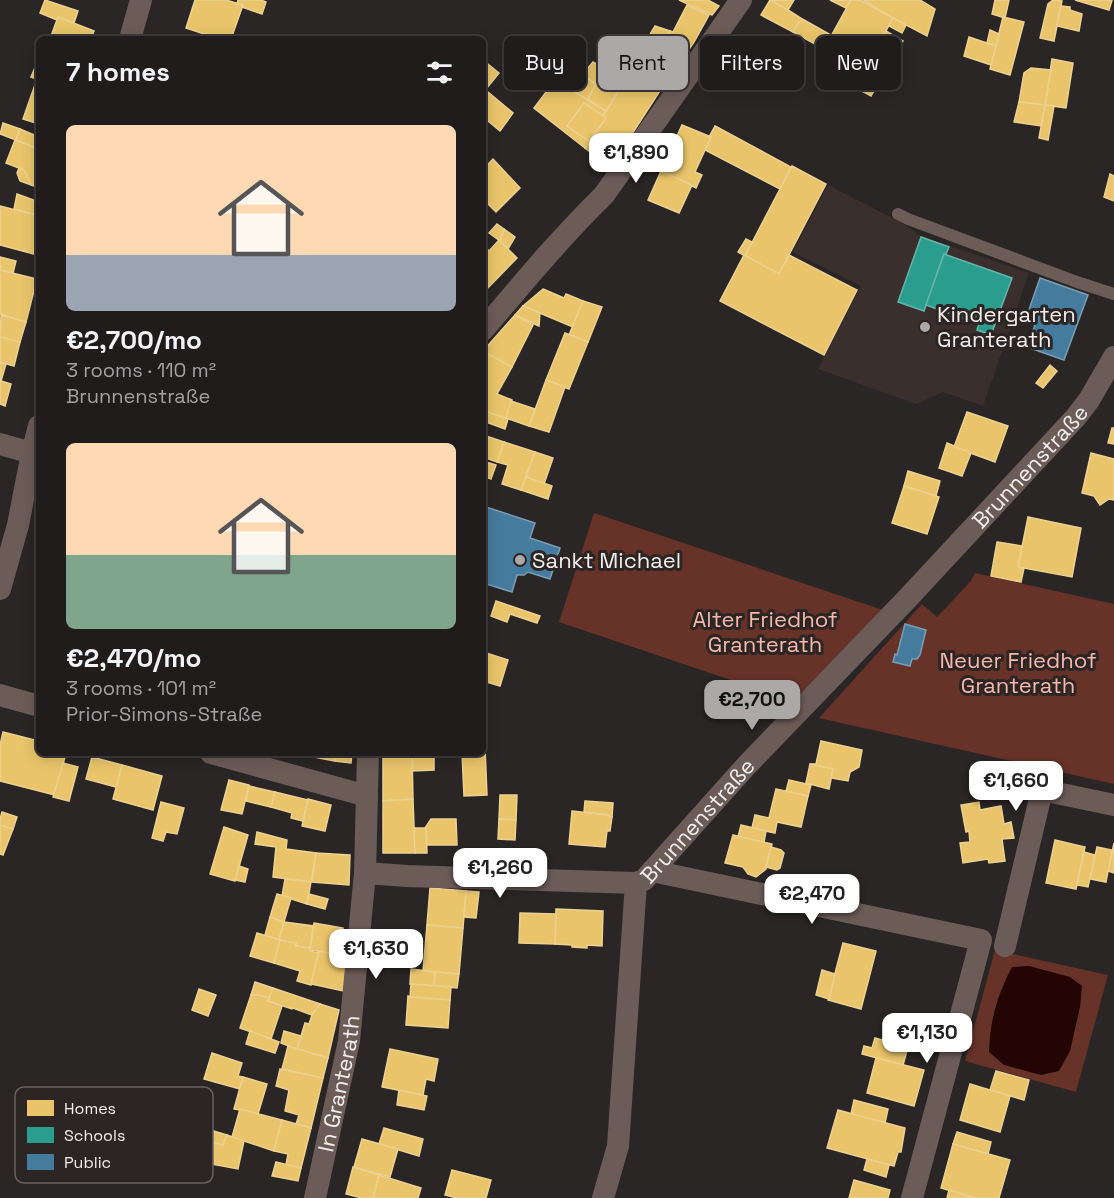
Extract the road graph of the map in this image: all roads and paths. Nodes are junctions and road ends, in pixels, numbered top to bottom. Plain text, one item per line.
1 (141, 0) edge
2 (741, 0) edge
3 (131, 36) edge
4 (898, 214) dead end
5 (1114, 294) edge
6 (486, 326) edge
7 (1114, 357) edge
8 (36, 438) edge
9 (0, 444) edge
10 (32, 453) junction
11 (0, 589) edge
12 (0, 695) edge
13 (36, 705) edge
14 (223, 756) edge
15 (368, 756) edge
16 (367, 796) junction
17 (1114, 805) edge
18 (365, 873) junction
19 (644, 877) junction
20 (1005, 946) dead end
21 (315, 1198) edge
22 (603, 1198) edge
23 (912, 1198) edge

1 - 3 street
2 - 6 street
4 - 5 lane
7 - 19 street, Brunnenstraße
8 - 10 street
9 - 10 street
10 - 11 street
12 - 13 street
14 - 16 street
15 - 16 street, In Granterath
16 - 18 street, In Granterath
17 - 20 street
18 - 19 street
18 - 21 street, In Granterath
19 - 22 street, Brunnenstraße
19 - 23 street

